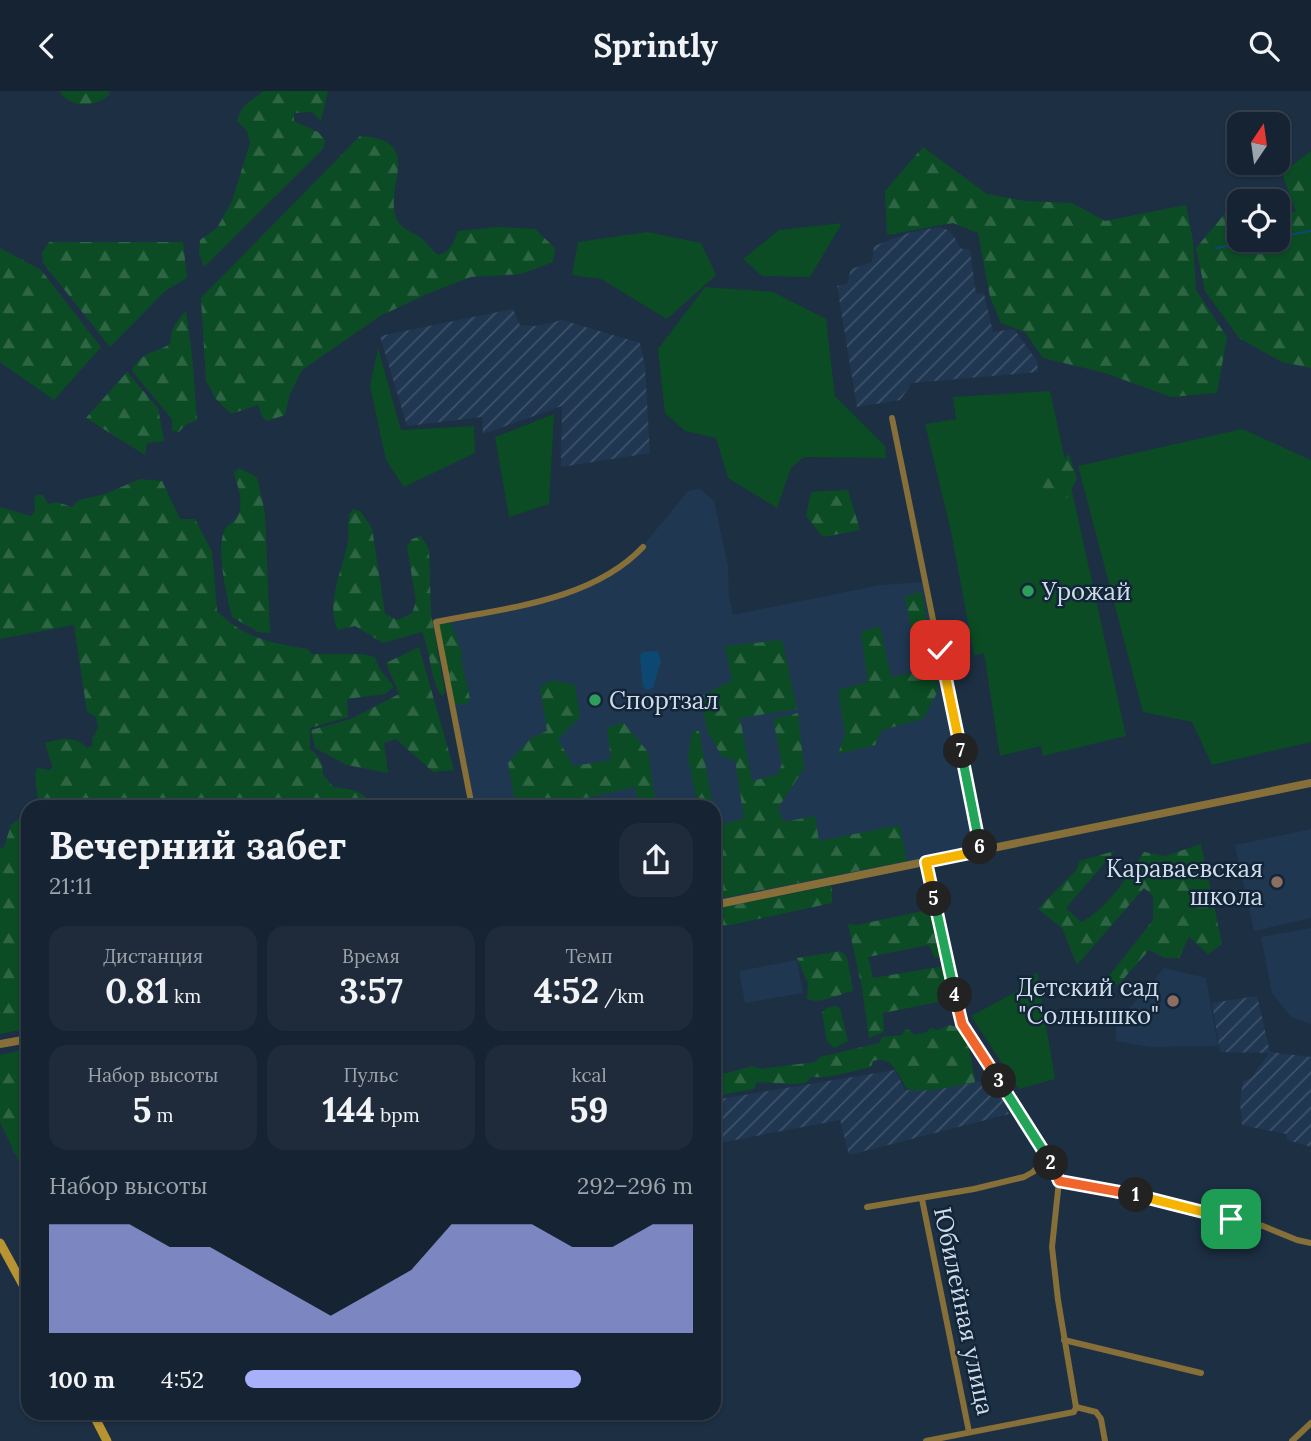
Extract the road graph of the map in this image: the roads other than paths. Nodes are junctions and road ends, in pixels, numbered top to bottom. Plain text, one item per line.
1 (892, 418) dead end
2 (643, 547) dead end
3 (1311, 783) edge
4 (470, 800) edge
5 (980, 851) junction
6 (926, 862) junction
7 (721, 904) edge
8 (21, 1040) edge
9 (0, 1044) edge
10 (1048, 1158) junction
11 (1059, 1181) junction
12 (922, 1199) junction
13 (867, 1207) dead end
14 (0, 1243) edge
15 (1311, 1243) edge
16 (21, 1281) edge
17 (1064, 1340) junction
18 (1201, 1373) dead end
19 (1076, 1407) junction
20 (96, 1420) edge
21 (1311, 1423) edge
22 (969, 1432) junction
23 (107, 1441) edge
24 (926, 1441) edge
25 (1105, 1441) edge
26 (1292, 1441) edge

1 - 5 street
2 - 4 street
3 - 5 street
5 - 6 street
6 - 7 street
6 - 10 street
8 - 9 street
10 - 11 street
10 - 12 street
11 - 15 street
11 - 17 street
12 - 13 street
12 - 22 street, Юбилейная улица
14 - 16 main road
17 - 18 street
17 - 19 street
19 - 22 street
19 - 25 street
20 - 23 main road
21 - 26 street
22 - 24 street

